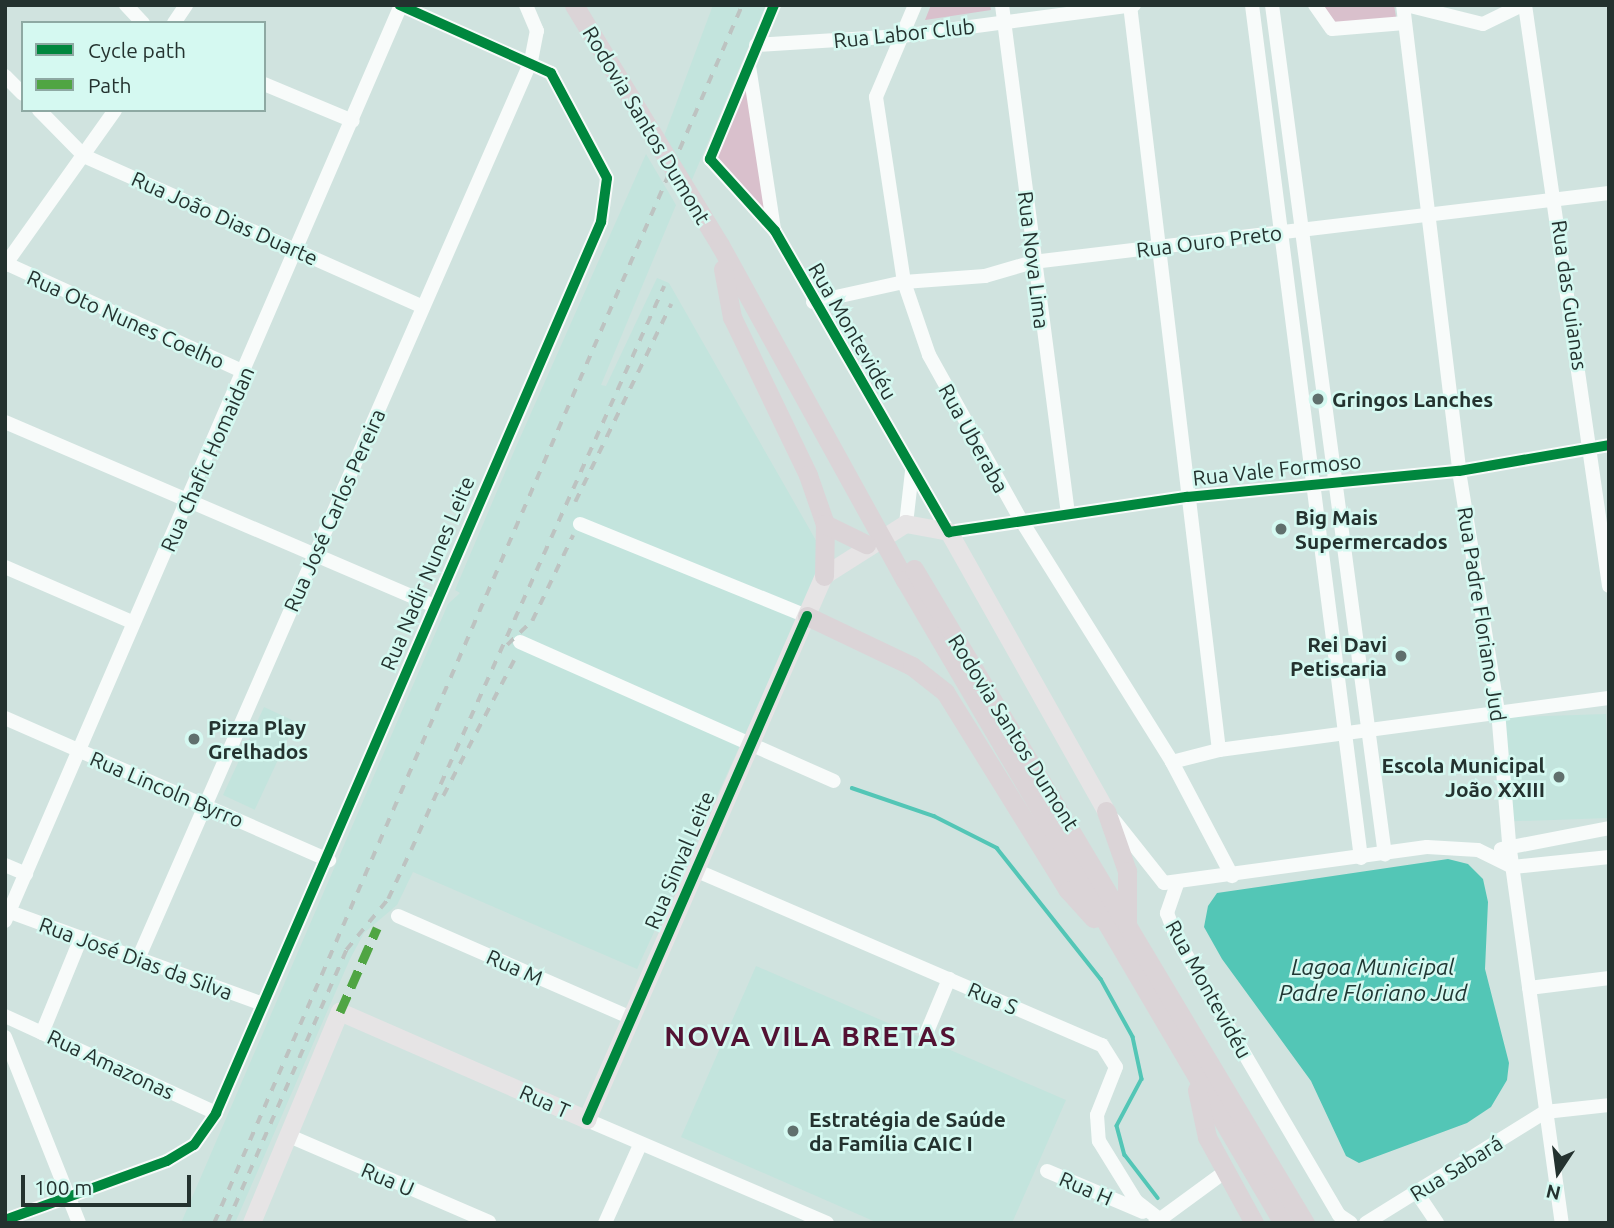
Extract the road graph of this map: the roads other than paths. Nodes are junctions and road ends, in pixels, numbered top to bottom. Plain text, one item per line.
1 (126, 5) edge
2 (186, 5) edge
3 (400, 5) edge
4 (526, 5) edge
5 (574, 5) edge
6 (774, 5) edge
7 (915, 5) edge
8 (1002, 5) edge
9 (1131, 5) edge
10 (1252, 5) edge
11 (1272, 5) edge
12 (1315, 5) edge
13 (1405, 5) edge
14 (1524, 5) edge
15 (141, 21) edge
16 (175, 21) edge
17 (1006, 22) junction
18 (1405, 23) junction
19 (902, 36) junction
20 (756, 45) junction
21 (531, 61) junction
22 (749, 65) junction
23 (5, 76) edge
24 (266, 85) edge
25 (21, 92) edge
26 (41, 112) edge
27 (114, 112) edge
28 (352, 121) junction
29 (84, 156) junction
30 (1609, 193) edge
31 (1556, 199) junction
32 (1430, 215) junction
33 (1303, 229) junction
34 (775, 230) junction
35 (1282, 232) junction
36 (1163, 248) junction
37 (300, 250) junction
38 (721, 251) junction
39 (1033, 262) junction
40 (5, 264) edge
41 (904, 282) junction
42 (813, 302) junction
43 (423, 307) junction
44 (246, 373) junction
45 (5, 422) edge
46 (1609, 445) edge
47 (1592, 447) junction
48 (912, 470) junction
49 (1459, 471) junction
50 (1331, 482) junction
51 (1310, 484) junction
52 (1187, 497) junction
53 (187, 504) junction
54 (1068, 514) junction
55 (1021, 520) junction
56 (580, 524) dead end
57 (825, 524) junction
58 (906, 524) junction
59 (949, 532) junction
60 (866, 544) junction
61 (314, 555) junction
62 (5, 567) edge
63 (824, 576) junction
64 (911, 577) junction
65 (1609, 586) edge
66 (432, 605) junction
67 (807, 616) junction
68 (132, 622) junction
69 (520, 642) dead end
70 (1609, 698) edge
71 (1498, 711) junction
72 (5, 718) edge
73 (1364, 730) junction
74 (1342, 733) junction
75 (751, 741) junction
76 (78, 750) junction
77 (1219, 750) junction
78 (1172, 762) junction
79 (834, 781) dead end
80 (205, 805) junction
81 (1106, 811) junction
82 (1072, 825) junction
83 (1609, 828) edge
84 (1509, 843) junction
85 (1385, 855) junction
86 (1493, 856) junction
87 (1609, 857) edge
88 (1361, 858) junction
89 (329, 860) junction
90 (5, 865) edge
91 (1513, 867) junction
92 (695, 870) junction
93 (26, 874) junction
94 (1231, 876) junction
95 (1177, 884) junction
96 (398, 916) dead end
97 (8, 917) edge
98 (1127, 928) junction
99 (81, 938) junction
100 (1120, 947) junction
101 (138, 959) junction
102 (1609, 978) edge
103 (949, 979) junction
104 (1529, 988) junction
105 (263, 1004) junction
106 (5, 1016) edge
107 (632, 1018) junction
108 (42, 1033) junction
109 (926, 1034) dead end
110 (5, 1037) edge
111 (1190, 1068) junction
112 (1609, 1105) edge
113 (1545, 1112) junction
114 (216, 1113) junction
115 (587, 1119) junction
116 (287, 1135) junction
117 (640, 1145) junction
118 (1047, 1171) dead end
119 (1223, 1173) junction
120 (1417, 1193) junction
121 (71, 1197) junction
122 (5, 1220) edge
123 (1159, 1222) edge
124 (79, 1223) edge
125 (252, 1223) edge
126 (489, 1223) edge
127 (605, 1223) edge
128 (827, 1223) edge
129 (1254, 1223) edge
130 (1283, 1223) edge
131 (1305, 1223) edge
132 (1351, 1223) edge
133 (1366, 1223) edge
134 (1437, 1223) edge
135 (1562, 1223) edge

1 - 15 street
2 - 16 street
3 - 21 street, Rua Nadir Nunes Leite
3 - 28 street, Rua Chafic Homaidan
4 - 21 street, Rua José Carlos Pereira
5 - 38 highway, Rodovia Santos Dumont
6 - 20 street
7 - 19 street, Rua Uberaba
8 - 17 street, Rua Nova Lima
9 - 17 street, Rua Labor Club
9 - 36 street
10 - 35 street
11 - 33 street
12 - 18 street
13 - 14 street
13 - 18 street, Rua Padre Floriano Jud
14 - 31 street, Rua das Guianas
17 - 19 street, Rua Labor Club
17 - 39 street, Rua Nova Lima
18 - 32 street, Rua Padre Floriano Jud
19 - 20 street, Rua Labor Club
19 - 41 street, Rua Uberaba
20 - 22 street
21 - 43 street, Rua José Carlos Pereira
21 - 66 street, Rua Nadir Nunes Leite
22 - 34 street
22 - 34 street, Rua Montevidéu
23 - 25 street
24 - 28 street
26 - 29 street, Rua João Dias Duarte
27 - 29 street
28 - 37 street, Rua Chafic Homaidan
29 - 37 street, Rua João Dias Duarte
29 - 40 street
30 - 31 street, Rua Ouro Preto
31 - 32 street, Rua Ouro Preto
31 - 47 street, Rua das Guianas
32 - 33 street, Rua Ouro Preto
32 - 49 street, Rua Padre Floriano Jud
33 - 35 street, Rua Ouro Preto
33 - 50 street
34 - 42 street, Rua Montevidéu
35 - 36 street, Rua Ouro Preto
35 - 51 street
36 - 39 street, Rua Ouro Preto
36 - 52 street
37 - 43 street, Rua João Dias Duarte
37 - 44 street, Rua Chafic Homaidan
38 - 57 highway
38 - 64 highway, Rodovia Santos Dumont
39 - 41 street, Rua Ouro Preto
39 - 54 street, Rua Nova Lima
40 - 44 street, Rua Oto Nunes Coelho
41 - 42 street, Rua Ouro Preto
41 - 55 street, Rua Uberaba
42 - 48 street, Rua Montevidéu
43 - 61 street, Rua José Carlos Pereira
44 - 53 street, Rua Chafic Homaidan
45 - 53 street
46 - 47 street, Rua Vale Formoso
47 - 49 street, Rua Vale Formoso
47 - 65 street, Rua das Guianas
48 - 58 street
48 - 59 street, Rua Montevidéu
49 - 50 street, Rua Vale Formoso
49 - 71 street, Rua Padre Floriano Jud
50 - 51 street, Rua Vale Formoso
50 - 73 street
51 - 52 street, Rua Vale Formoso
51 - 74 street
52 - 54 street, Rua Vale Formoso
52 - 77 street
53 - 61 street
53 - 68 street, Rua Chafic Homaidan
54 - 55 street, Rua Vale Formoso
55 - 59 street, Rua Vale Formoso
55 - 78 street, Rua Uberaba
56 - 67 street
57 - 60 highway
57 - 63 highway
58 - 59 main road, Rua Vale Formoso
58 - 60 main road, Rua Sinval Leite
59 - 81 main road, Rua Montevidéu
60 - 63 main road, Rua Sinval Leite
61 - 66 street
61 - 80 street, Rua José Carlos Pereira
62 - 68 street
63 - 67 main road, Rua Sinval Leite
64 - 82 highway, Rodovia Santos Dumont
64 - 100 highway, Rodovia Santos Dumont
66 - 89 street, Rua Nadir Nunes Leite
67 - 75 main road, Rua Sinval Leite
67 - 100 highway
68 - 76 street, Rua Chafic Homaidan
69 - 75 street
70 - 71 street
71 - 73 street
71 - 84 street, Rua Padre Floriano Jud
72 - 76 street, Rua Lincoln Byrro
73 - 74 street
73 - 85 street
74 - 77 street
74 - 88 street
75 - 79 street
75 - 92 main road, Rua Sinval Leite
76 - 80 street, Rua Lincoln Byrro
76 - 93 street, Rua Chafic Homaidan
77 - 78 street
78 - 94 street, Rua Uberaba
80 - 89 street, Rua Lincoln Byrro
80 - 101 street, Rua José Carlos Pereira
81 - 82 highway
81 - 95 street, Rua Montevidéu
81 - 98 highway
82 - 98 highway, Rodovia Santos Dumont
83 - 84 street
84 - 86 street
84 - 91 street, Rua Padre Floriano Jud
85 - 86 street
85 - 88 street
86 - 91 street
87 - 91 street
88 - 94 street
89 - 105 street, Rua Nadir Nunes Leite
90 - 93 street
91 - 104 street, Rua Padre Floriano Jud
92 - 103 street, Rua S
92 - 107 main road, Rua Sinval Leite
93 - 97 street, Rua Chafic Homaidan
94 - 95 street
95 - 132 street, Rua Montevidéu
96 - 107 street, Rua M
97 - 99 street, Rua José Dias da Silva
98 - 131 highway, Rodovia Santos Dumont
99 - 101 street, Rua José Dias da Silva
99 - 108 street
100 - 111 highway, Rodovia Santos Dumont
101 - 105 street, Rua José Dias da Silva
102 - 104 street
103 - 109 street
103 - 123 street, Rua S
104 - 113 street, Rua Padre Floriano Jud
105 - 114 street, Rua Nadir Nunes Leite
106 - 108 street, Rua Amazonas
107 - 115 main road, Rua Sinval Leite
108 - 114 street, Rua Amazonas
110 - 121 street
111 - 119 highway
111 - 130 highway, Rodovia Santos Dumont
112 - 113 street
113 - 120 street, Rua Sabará
113 - 135 street, Rua Padre Floriano Jud
114 - 121 street, Rua Nadir Nunes Leite
115 - 116 main road, Rua T
115 - 117 street, Rua T
116 - 125 main road
116 - 126 street, Rua U
117 - 127 street
117 - 128 street, Rua T
118 - 123 street, Rua H
119 - 123 street
119 - 129 highway
120 - 133 street, Rua Sabará
120 - 134 street
121 - 122 street, Rua Nadir Nunes Leite
121 - 124 street

